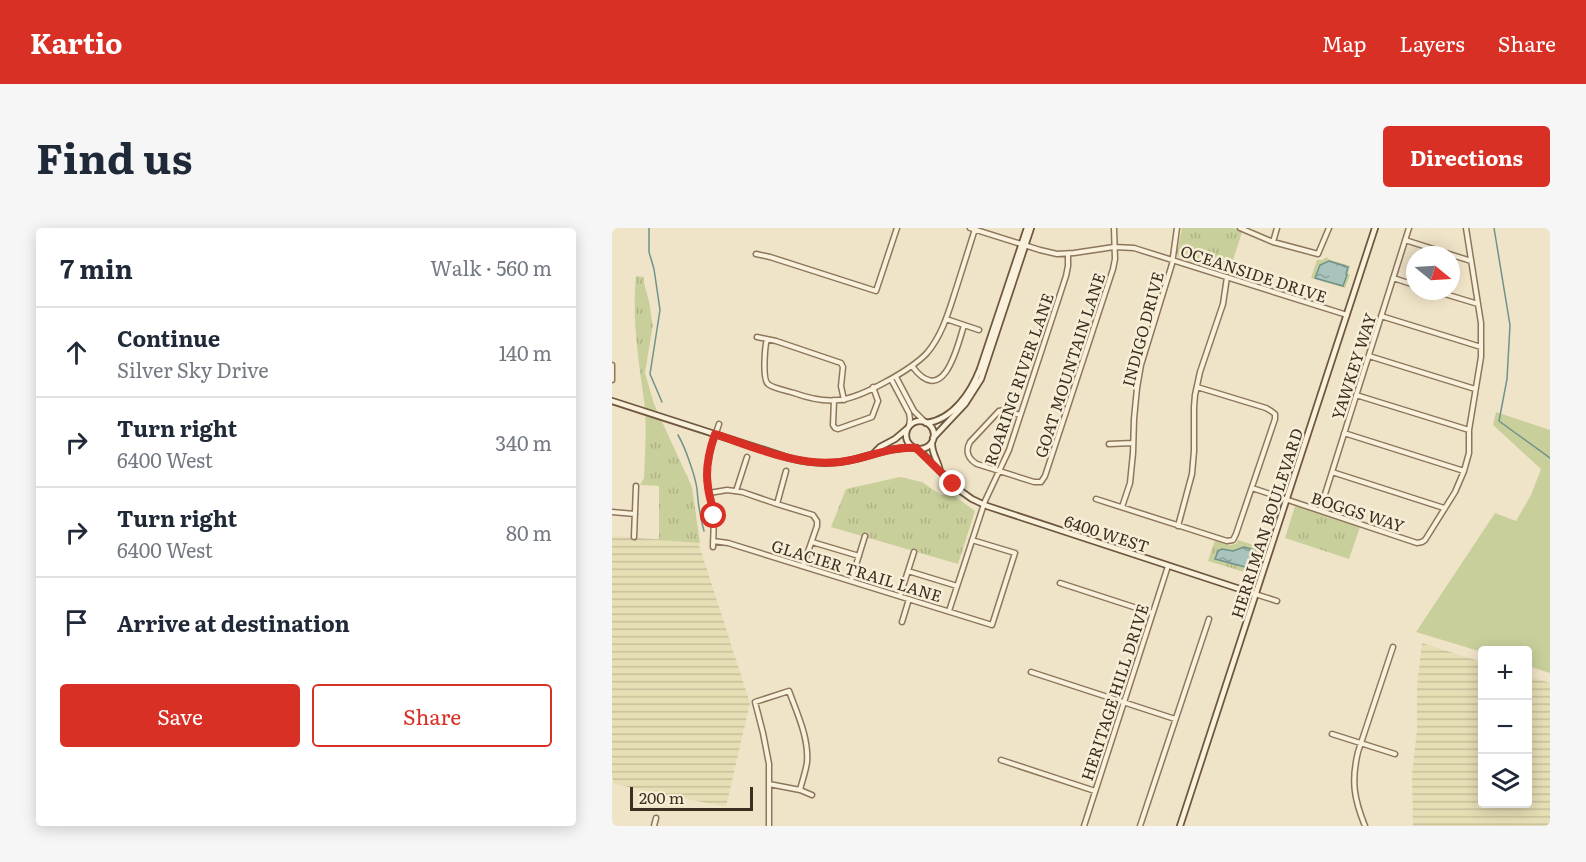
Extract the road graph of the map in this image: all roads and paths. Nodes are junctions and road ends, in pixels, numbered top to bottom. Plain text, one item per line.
1 (897, 228) edge
2 (1027, 228) edge
3 (1031, 228) edge
4 (1114, 228) edge
5 (1177, 228) edge
6 (1240, 228) edge
7 (1277, 228) edge
8 (1329, 228) edge
9 (1375, 228) edge
10 (1409, 228) edge
11 (1466, 228) edge
12 (973, 229) edge
13 (1405, 240) junction
14 (1273, 242) junction
15 (1024, 245) junction
16 (1114, 247) junction
17 (1068, 254) junction
18 (756, 255) dead end
19 (1173, 260) junction
20 (1471, 261) junction
21 (1227, 277) junction
22 (1393, 278) junction
23 (1406, 282) edge
24 (1460, 299) edge
25 (1478, 304) junction
26 (1347, 315) junction
27 (1381, 316) junction
28 (946, 320) junction
29 (964, 325) junction
30 (980, 330) dead end
31 (757, 337) dead end
32 (767, 339) junction
33 (1481, 347) junction
34 (1369, 356) junction
35 (612, 365) edge
36 (912, 366) junction
37 (894, 378) junction
38 (612, 380) edge
39 (873, 387) junction
40 (1197, 387) junction
41 (1475, 389) junction
42 (1356, 395) junction
43 (834, 400) junction
44 (844, 400) junction
45 (612, 401) edge
46 (1020, 415) junction
47 (925, 422) junction
48 (718, 424) dead end
49 (909, 426) junction
50 (1469, 429) junction
51 (1344, 433) junction
52 (715, 434) junction
53 (933, 439) junction
54 (1133, 443) junction
55 (1109, 444) dead end
56 (916, 448) junction
57 (874, 453) junction
58 (747, 458) dead end
59 (1000, 470) junction
60 (786, 471) dead end
61 (940, 471) junction
62 (1464, 471) junction
63 (1332, 472) junction
64 (636, 486) dead end
65 (1252, 488) junction
66 (736, 491) junction
67 (709, 493) junction
68 (1096, 500) dead end
69 (1287, 500) junction
70 (777, 504) junction
71 (984, 505) junction
72 (1122, 507) junction
73 (1444, 508) junction
74 (1320, 510) junction
75 (612, 512) edge
76 (635, 514) junction
77 (1178, 526) junction
78 (865, 536) dead end
79 (634, 537) dead end
80 (972, 540) junction
81 (713, 541) junction
82 (812, 542) junction
83 (713, 547) dead end
84 (914, 552) dead end
85 (859, 556) junction
86 (803, 566) junction
87 (1168, 566) junction
88 (908, 571) junction
89 (851, 581) junction
90 (1060, 583) dead end
91 (957, 586) junction
92 (1255, 594) junction
93 (900, 596) junction
94 (909, 599) junction
95 (1277, 601) dead end
96 (949, 611) junction
97 (1152, 613) junction
98 (1209, 619) dead end
99 (902, 622) dead end
100 (1393, 647) dead end
101 (1031, 672) dead end
102 (1124, 702) junction
103 (1175, 719) junction
104 (1332, 734) dead end
105 (1361, 743) junction
106 (1395, 754) dead end
107 (1001, 760) dead end
108 (769, 784) junction
109 (800, 790) junction
110 (1095, 792) junction
111 (812, 795) dead end
112 (656, 818) dead end
113 (654, 826) edge
114 (769, 826) edge
115 (1084, 826) edge
116 (1140, 826) edge
117 (1180, 826) edge
118 (1365, 826) edge

1 - 18 street
2 - 15 street
3 - 15 street
4 - 16 street, GOAT MOUNTAIN LANE
5 - 19 street, INDIGO DRIVE
6 - 14 street
7 - 14 street
8 - 14 street
9 - 26 street, HERRIMAN BOULEVARD
10 - 13 street, YAWKEY WAY
11 - 20 street
12 - 15 street, OCEANSIDE DRIVE
12 - 28 street
13 - 20 street
13 - 22 street, YAWKEY WAY
15 - 17 street, OCEANSIDE DRIVE
15 - 47 street
15 - 53 street
16 - 17 street, OCEANSIDE DRIVE
16 - 19 street, OCEANSIDE DRIVE
16 - 59 street, GOAT MOUNTAIN LANE
17 - 46 street, ROARING RIVER LANE
19 - 21 street, OCEANSIDE DRIVE
19 - 54 street, INDIGO DRIVE
20 - 25 street
21 - 26 street, OCEANSIDE DRIVE
21 - 40 street
22 - 23 street
22 - 27 street, YAWKEY WAY
24 - 25 street
25 - 33 street
26 - 69 street, HERRIMAN BOULEVARD
27 - 33 street
27 - 34 street, YAWKEY WAY
28 - 29 street
28 - 36 street
29 - 30 street
29 - 36 street
31 - 32 street
32 - 43 street
32 - 44 street
33 - 41 street
34 - 41 street
34 - 42 street, YAWKEY WAY
35 - 38 street
36 - 37 street
37 - 39 street
37 - 47 street
37 - 49 street
39 - 43 street
39 - 44 street
40 - 65 street
40 - 77 street
41 - 50 street
42 - 50 street
42 - 51 street, YAWKEY WAY
43 - 44 street
45 - 52 street
46 - 59 street, ROARING RIVER LANE
46 - 59 street, GOAT MOUNTAIN LANE
47 - 49 street
47 - 53 street
48 - 52 street
49 - 56 street
49 - 57 street
50 - 62 street
51 - 62 street
51 - 63 street, YAWKEY WAY
52 - 57 street
52 - 67 street
53 - 56 street
53 - 61 street
54 - 55 street
54 - 72 street, INDIGO DRIVE
56 - 57 street
56 - 61 street, 6400 WEST
58 - 66 street
59 - 71 street, ROARING RIVER LANE
60 - 70 street
61 - 71 street, 6400 WEST
62 - 73 street
63 - 73 street
63 - 74 street, YAWKEY WAY
64 - 76 street
65 - 69 street, BOGGS WAY
65 - 77 street
66 - 67 street
66 - 70 street
67 - 81 street
68 - 72 street
69 - 74 street, BOGGS WAY
69 - 92 street, HERRIMAN BOULEVARD
70 - 82 street
71 - 80 street, ROARING RIVER LANE
71 - 87 street, 6400 WEST
72 - 77 street
73 - 74 street, BOGGS WAY
75 - 76 street
76 - 79 street
78 - 85 street
80 - 91 street, ROARING RIVER LANE
80 - 96 street, GLACIER TRAIL LANE
81 - 83 street
81 - 86 street, GLACIER TRAIL LANE
82 - 85 street
82 - 86 street
84 - 88 street
85 - 89 street
86 - 89 street, GLACIER TRAIL LANE
87 - 92 street, 6400 WEST
87 - 97 street, HERITAGE HILL DRIVE
88 - 91 street
88 - 93 street
89 - 93 street, GLACIER TRAIL LANE
90 - 97 street
91 - 96 street, ROARING RIVER LANE
92 - 95 street, 6400 WEST
92 - 117 street, HERRIMAN BOULEVARD
93 - 94 street, GLACIER TRAIL LANE
94 - 96 street, GLACIER TRAIL LANE
94 - 99 street
97 - 102 street, HERITAGE HILL DRIVE
98 - 103 street
100 - 105 street
101 - 102 street
102 - 103 street
102 - 110 street, HERITAGE HILL DRIVE
103 - 116 street
104 - 105 street
105 - 106 street
105 - 118 street
107 - 110 street
108 - 109 street
108 - 109 street
108 - 114 street
109 - 111 street
110 - 115 street, HERITAGE HILL DRIVE
112 - 113 street

